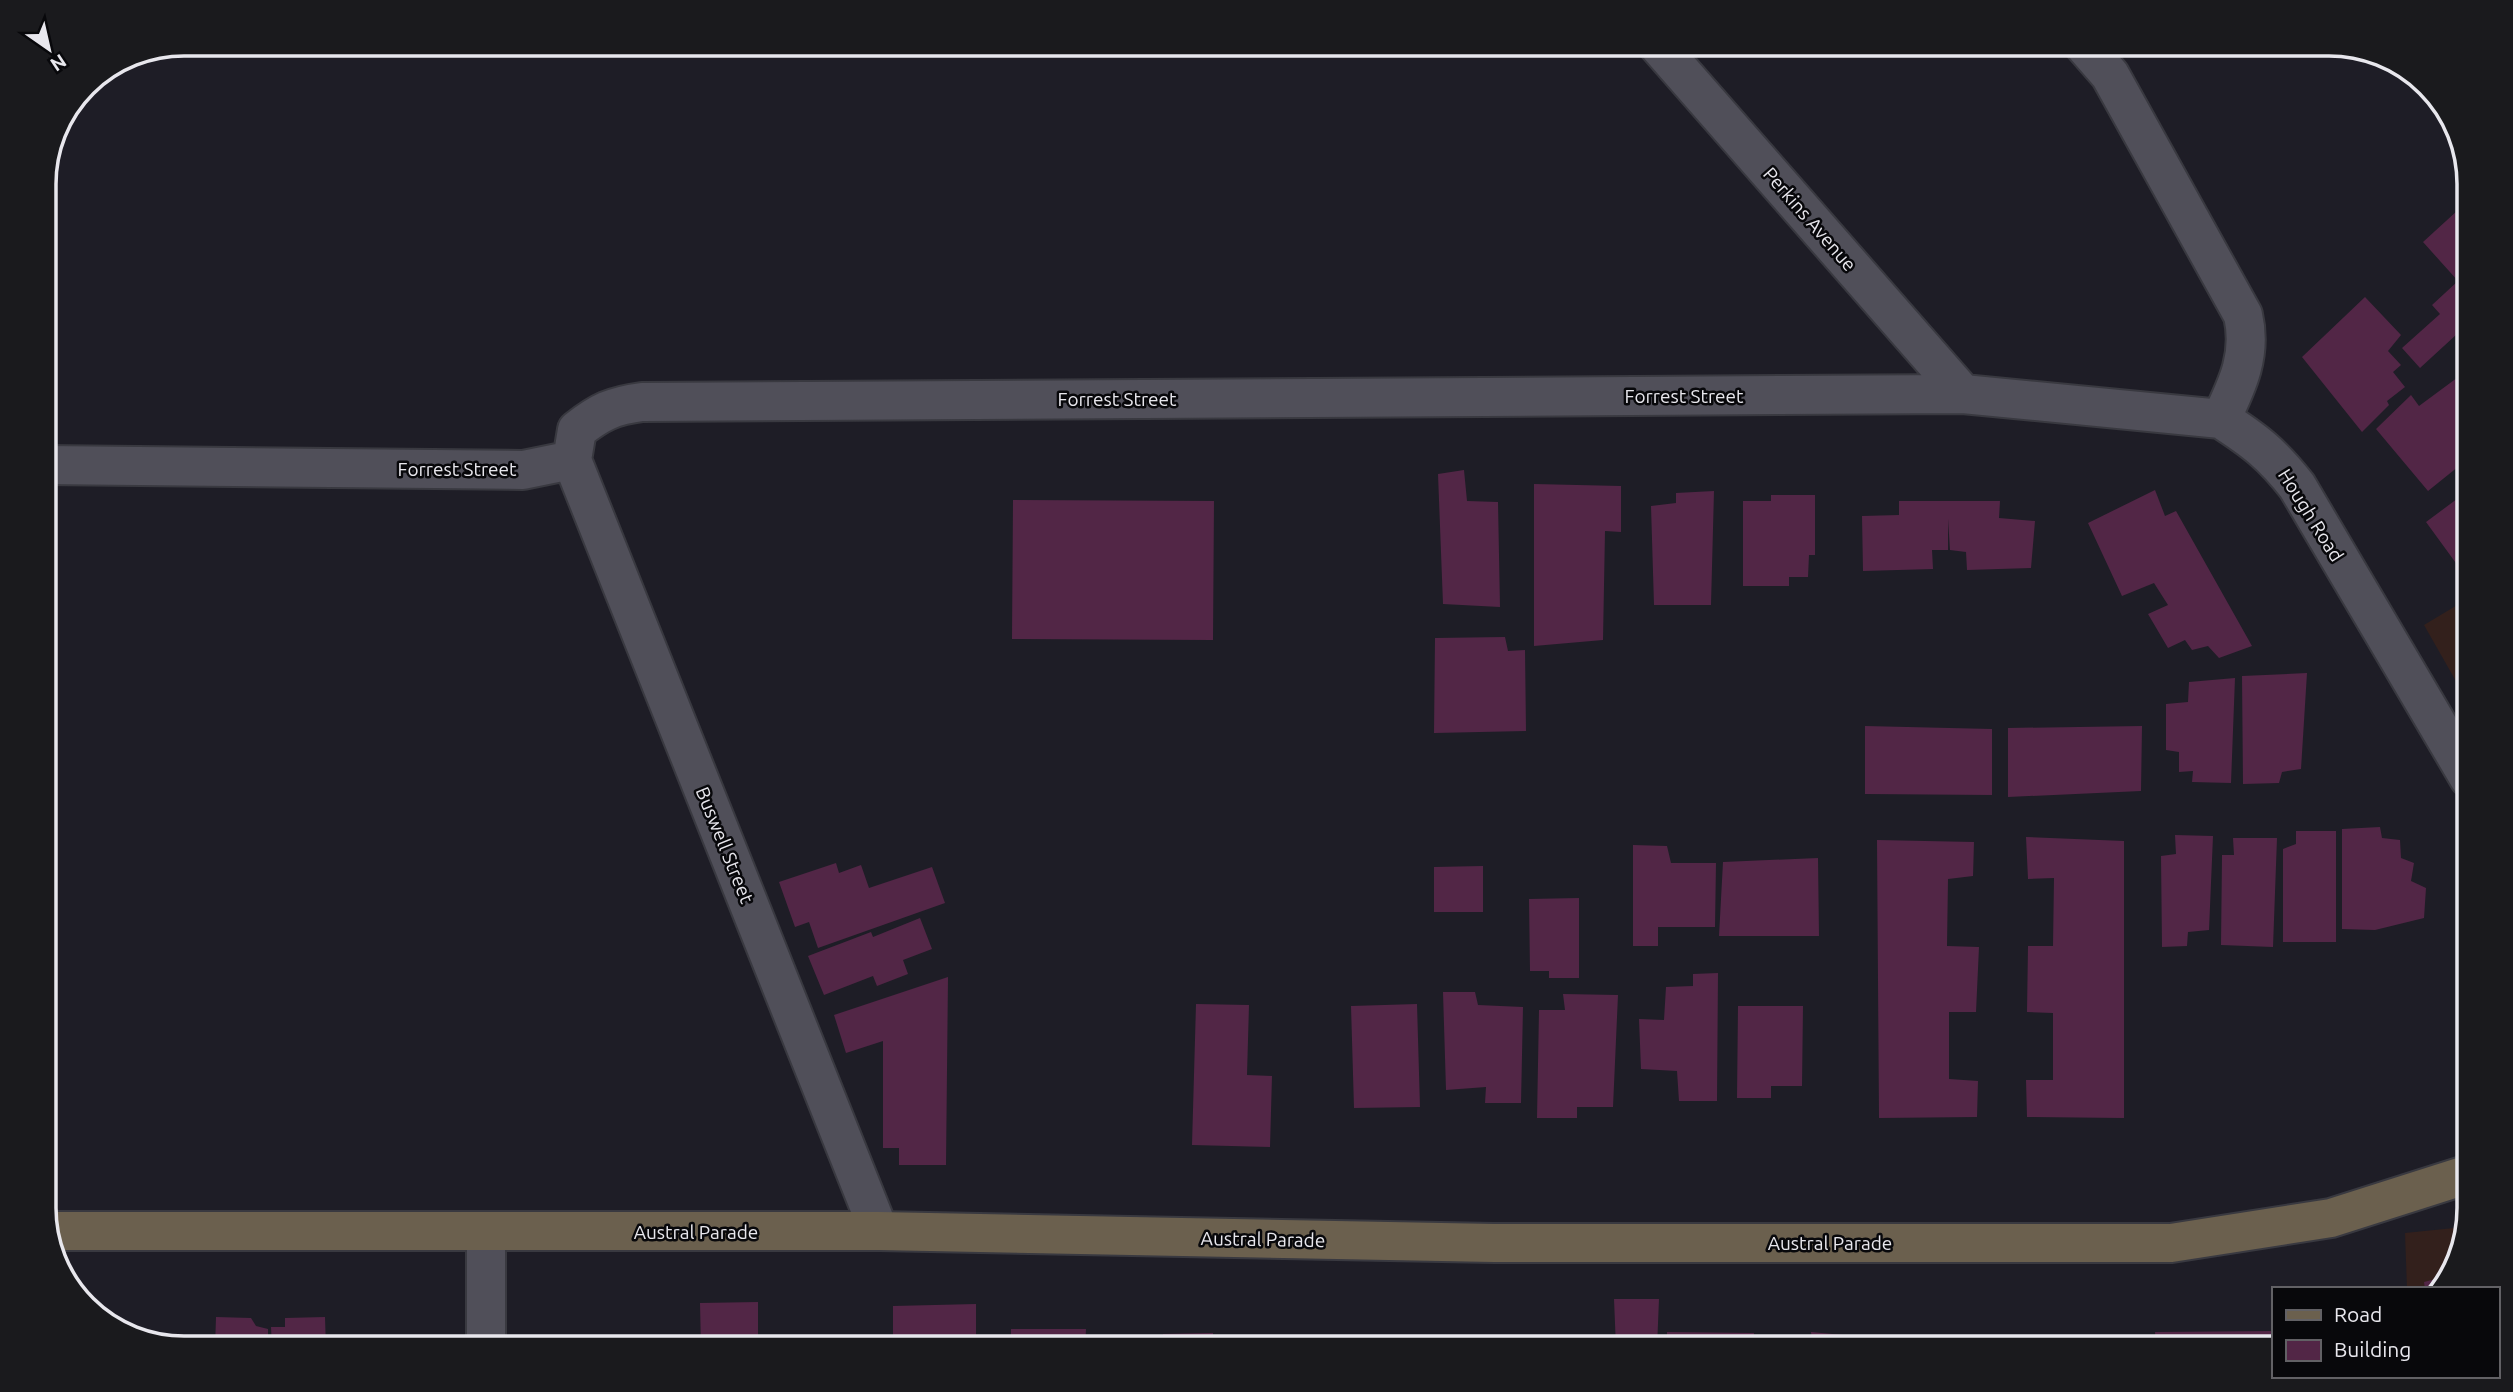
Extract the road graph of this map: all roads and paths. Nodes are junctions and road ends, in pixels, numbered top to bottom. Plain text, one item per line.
1 (1667, 56) edge
2 (2093, 56) edge
3 (1963, 394) junction
4 (2221, 419) junction
5 (572, 460) junction
6 (56, 465) edge
7 (2457, 758) edge
8 (2457, 1178) edge
9 (58, 1231) edge
10 (879, 1231) junction
11 (486, 1233) junction
12 (486, 1336) edge

1 - 3 street, Perkins Avenue
2 - 4 street
3 - 4 street, Forrest Street
3 - 5 street, Forrest Street
4 - 7 street, Hough Road
5 - 6 street, Forrest Street
5 - 10 street, Buswell Street
8 - 10 street, Austral Parade
9 - 11 street, Austral Parade
10 - 11 street, Austral Parade
11 - 12 street

